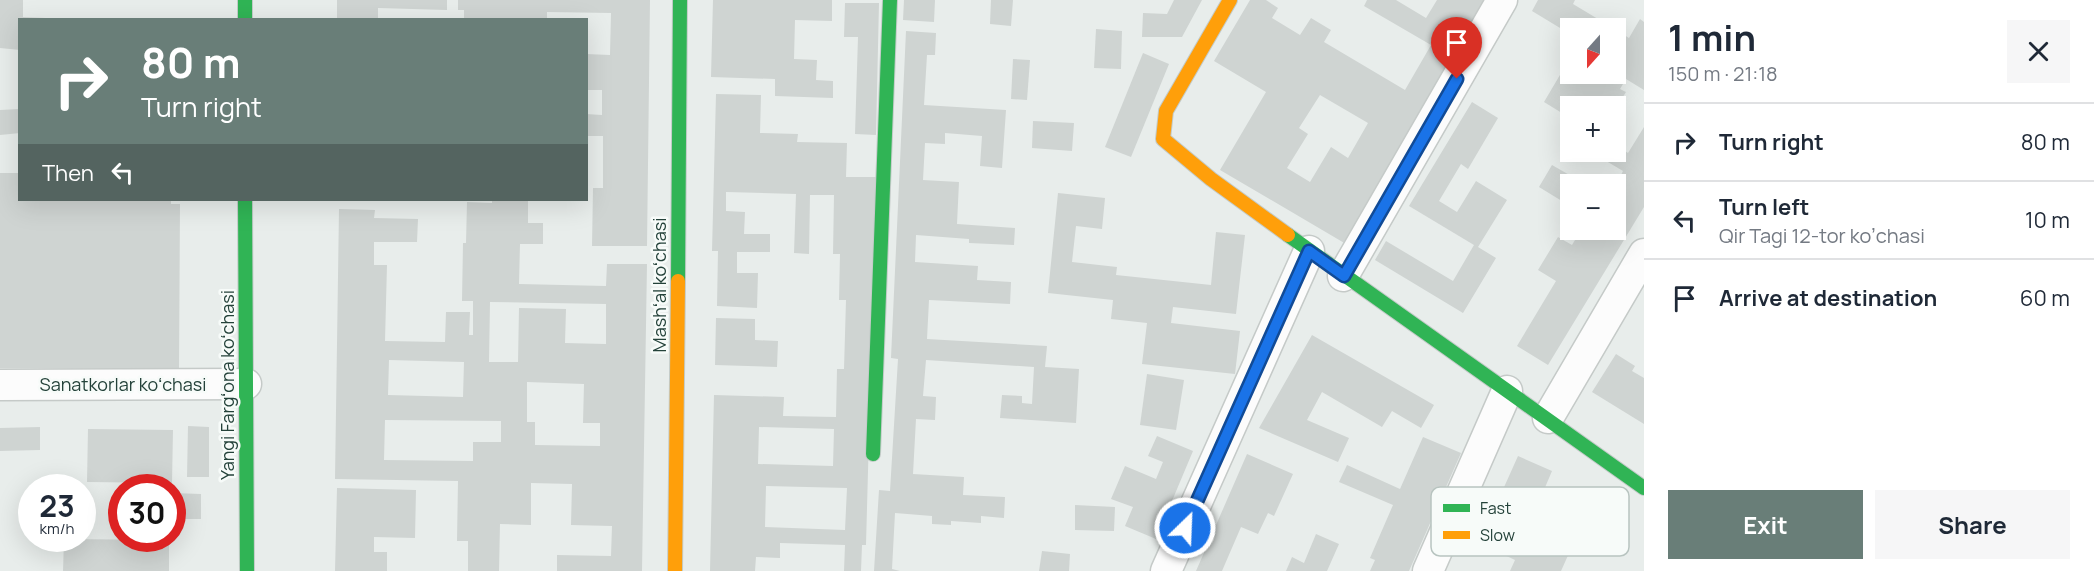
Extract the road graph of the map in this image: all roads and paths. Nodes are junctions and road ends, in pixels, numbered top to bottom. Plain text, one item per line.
1 (245, 0) edge
2 (680, 0) edge
3 (890, 0) edge
4 (1230, 0) edge
5 (1502, 0) edge
6 (245, 18) edge
7 (245, 201) edge
8 (1309, 251) junction
9 (1644, 254) edge
10 (1344, 276) junction
11 (246, 384) junction
12 (0, 385) edge
13 (1507, 391) junction
14 (1548, 418) junction
15 (873, 454) dead end
16 (1465, 487) edge
17 (1644, 488) edge
18 (1435, 556) edge
19 (247, 571) edge
20 (675, 571) edge
21 (1166, 571) edge
22 (1428, 571) edge

1 - 6 street
2 - 20 street, Mashʻal koʻchasi
3 - 15 street
4 - 8 street
5 - 10 street
7 - 11 street, Yangi Fargʻona koʻchasi
8 - 10 street
8 - 21 street
9 - 14 street
10 - 13 street
11 - 12 street, Sanatkorlar koʻchasi
11 - 19 street, Yangi Fargʻona koʻchasi
13 - 14 street
13 - 16 street
14 - 17 street
18 - 22 street

